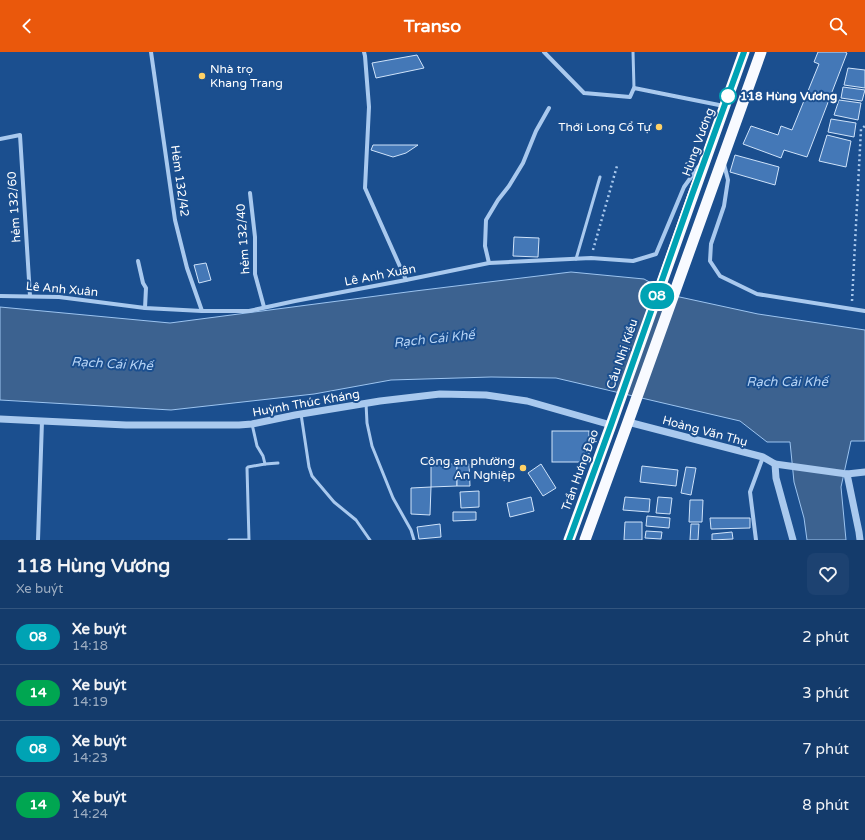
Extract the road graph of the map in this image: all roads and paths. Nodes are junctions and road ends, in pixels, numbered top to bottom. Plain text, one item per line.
1 (151, 52) edge
2 (364, 52) edge
3 (544, 52) edge
4 (633, 52) edge
5 (744, 52) edge
6 (761, 52) edge
7 (634, 88) junction
8 (725, 106) junction
9 (549, 108) dead end
10 (865, 126) edge
11 (0, 139) edge
12 (723, 158) junction
13 (705, 159) junction
14 (617, 166) dead end
15 (600, 177) dead end
16 (250, 193) dead end
17 (692, 195) joint
18 (591, 258) junction
19 (576, 259) junction
20 (138, 261) dead end
21 (489, 263) junction
22 (406, 280) junction
23 (0, 296) edge
24 (30, 296) junction
25 (264, 307) junction
26 (144, 308) junction
27 (851, 309) junction
28 (202, 311) junction
29 (865, 311) edge
30 (366, 403) junction
31 (616, 410) joint
32 (301, 414) junction
33 (0, 419) edge
34 (42, 421) junction
35 (628, 422) junction
36 (252, 424) junction
37 (611, 425) junction
38 (763, 457) junction
39 (278, 462) dead end
40 (265, 464) junction
41 (775, 464) junction
42 (865, 472) edge
43 (847, 474) junction
44 (38, 540) edge
45 (229, 540) edge
46 (250, 540) edge
47 (370, 540) edge
48 (414, 540) edge
49 (569, 540) edge
50 (585, 540) edge
51 (756, 540) edge
52 (793, 540) edge
53 (860, 540) edge

1 - 28 street, Hẻm 132/42
2 - 22 street
3 - 7 street
4 - 7 lane
5 - 8 highway, Hùng Vương
6 - 12 highway
7 - 8 street
8 - 13 highway, Hùng Vương
9 - 21 street
10 - 27 path
11 - 24 street, hẻm 132/60
12 - 27 street
12 - 35 highway
13 - 17 highway, Hùng Vương
13 - 18 street, Lê Anh Xuân
14 - 18 path
15 - 19 lane
16 - 25 street, hẻm 132/40
17 - 31 highway, Cầu Nhị Kiều
18 - 19 street, Lê Anh Xuân
19 - 21 street, Lê Anh Xuân
20 - 26 street
21 - 22 street, Lê Anh Xuân
22 - 25 street, Lê Anh Xuân
23 - 24 street, Lê Anh Xuân
24 - 26 street, Lê Anh Xuân
25 - 28 street, Lê Anh Xuân
26 - 28 street, Lê Anh Xuân
27 - 29 street
30 - 32 street, Huỳnh Thúc Kháng
30 - 37 street, Huỳnh Thúc Kháng
30 - 48 lane
31 - 37 highway, Trần Hưng Đạo
32 - 36 street, Huỳnh Thúc Kháng
32 - 47 lane
33 - 34 street, Huỳnh Thúc Kháng
34 - 36 street, Huỳnh Thúc Kháng
34 - 44 street
35 - 38 street, Hoàng Văn Thụ
35 - 50 highway
36 - 40 lane
37 - 49 highway, Trần Hưng Đạo
38 - 41 street, Hoàng Văn Thụ
38 - 51 street
39 - 40 lane
40 - 46 lane
41 - 43 street
41 - 52 street
42 - 43 street
43 - 53 street
45 - 46 lane

